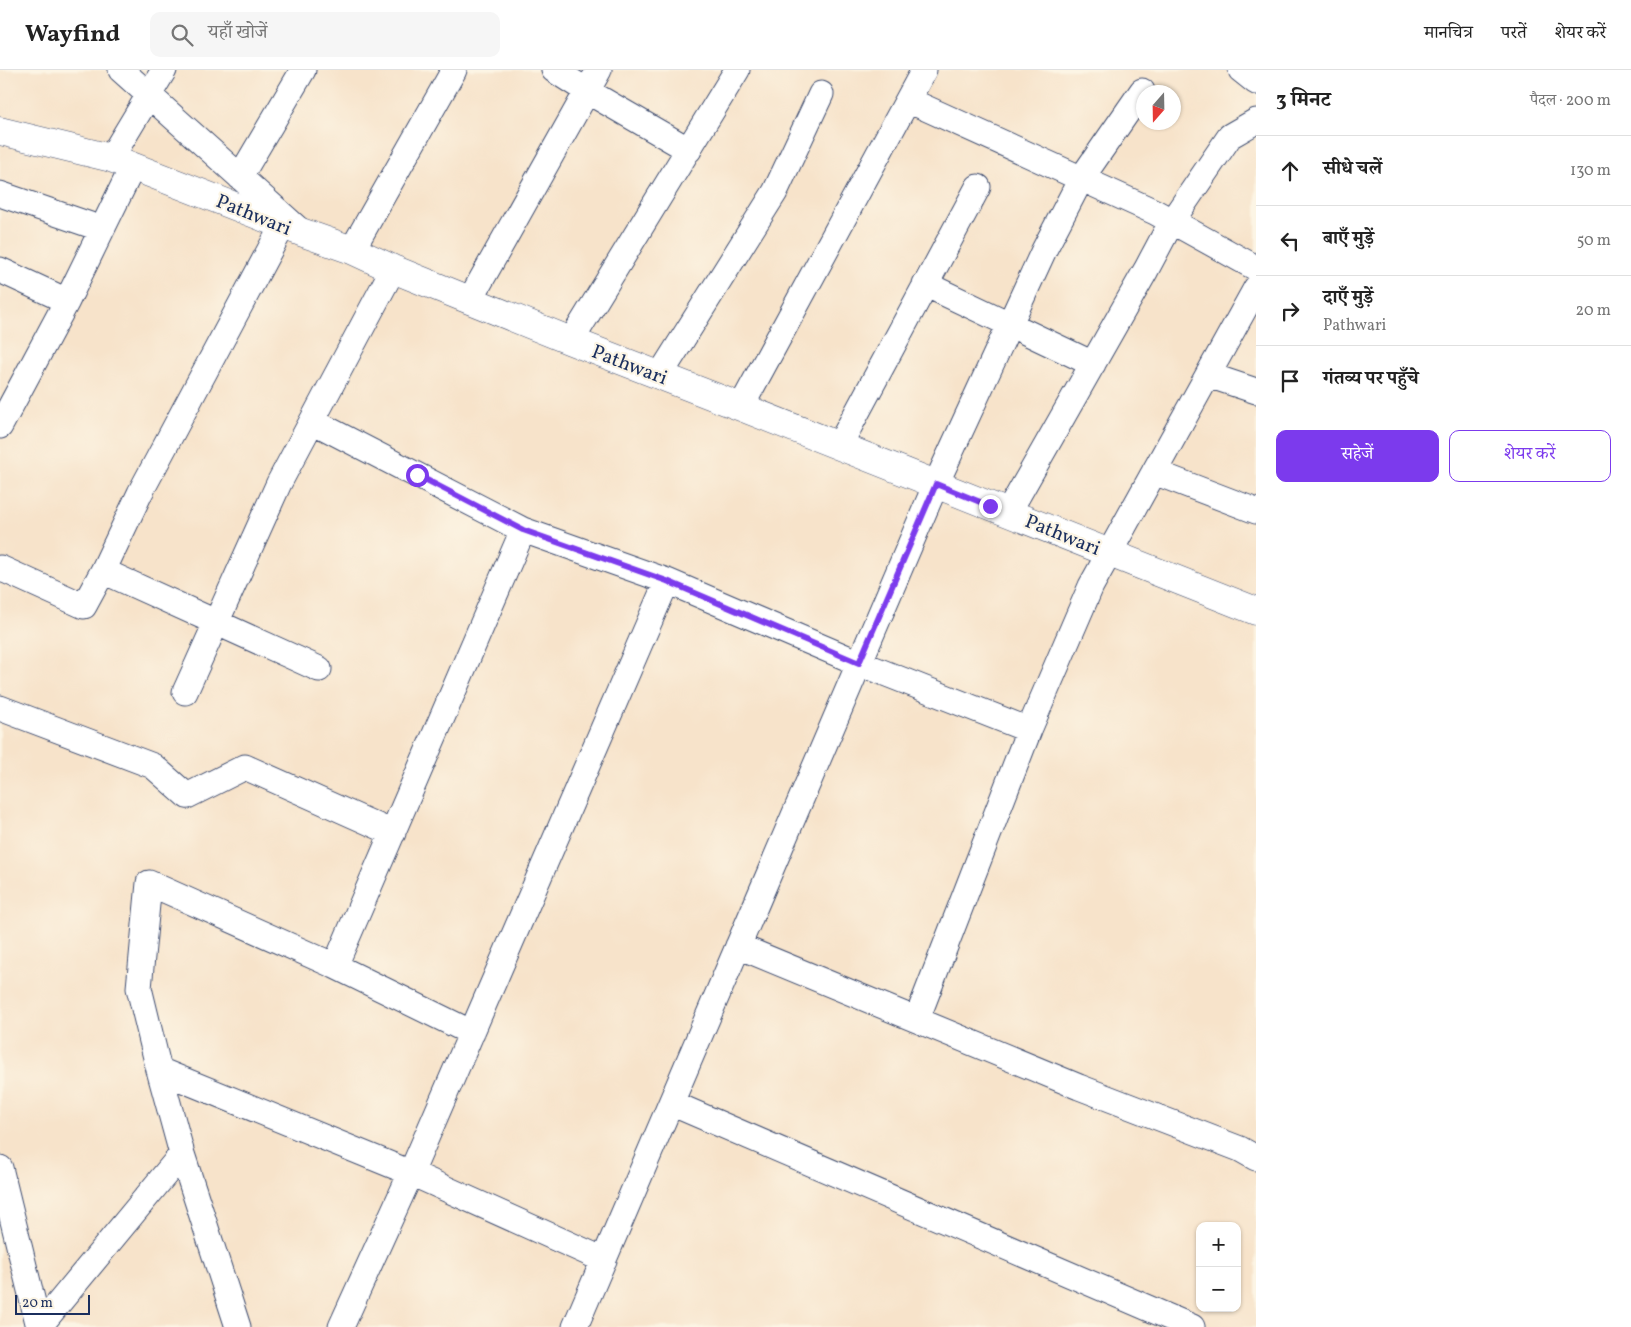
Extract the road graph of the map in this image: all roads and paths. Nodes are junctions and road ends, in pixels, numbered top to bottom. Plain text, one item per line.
1 (121, 70) edge
2 (164, 70) edge
3 (303, 70) edge
4 (454, 70) edge
5 (554, 70) edge
6 (737, 70) edge
7 (924, 70) edge
8 (1241, 70) edge
9 (593, 81) edge
10 (1256, 82) edge
11 (821, 94) dead end
12 (149, 95) junction
13 (908, 100) junction
14 (1136, 100) edge
15 (1256, 121) edge
16 (0, 131) edge
17 (689, 150) junction
18 (122, 162) junction
19 (240, 177) junction
20 (1081, 179) junction
21 (978, 187) dead end
22 (0, 194) edge
23 (1172, 222) junction
24 (102, 229) junction
25 (292, 229) junction
26 (352, 250) junction
27 (1256, 268) edge
28 (393, 269) junction
29 (0, 270) edge
30 (925, 284) junction
31 (1256, 288) edge
32 (470, 300) junction
33 (66, 301) junction
34 (1010, 325) junction
35 (571, 341) junction
36 (1093, 364) junction
37 (660, 375) junction
38 (1208, 375) junction
39 (1256, 391) edge
40 (741, 407) junction
41 (3, 414) edge
42 (312, 421) junction
43 (839, 446) junction
44 (1154, 472) junction
45 (936, 484) junction
46 (1256, 511) edge
47 (1008, 513) junction
48 (523, 530) junction
49 (1109, 552) junction
50 (0, 568) edge
51 (104, 572) junction
52 (667, 581) junction
53 (1256, 611) edge
54 (216, 622) junction
55 (859, 663) junction
56 (319, 669) dead end
57 (184, 692) dead end
58 (0, 708) edge
59 (1029, 730) junction
60 (393, 832) junction
61 (738, 946) junction
62 (335, 966) junction
63 (917, 1019) junction
64 (472, 1033) junction
65 (159, 1070) junction
66 (670, 1103) junction
67 (182, 1154) junction
68 (1256, 1158) edge
69 (0, 1168) edge
70 (411, 1174) junction
71 (604, 1260) junction
72 (39, 1327) edge
73 (238, 1327) edge
74 (341, 1327) edge
75 (575, 1327) edge
76 (1192, 1327) edge

1 - 12 street
2 - 12 street
3 - 19 street
4 - 26 street
5 - 9 street
6 - 17 street
7 - 13 street
8 - 10 street
9 - 17 street
9 - 32 street
11 - 37 street
12 - 18 street
12 - 19 street
13 - 20 street
13 - 40 street
14 - 20 street
15 - 23 street
16 - 18 street, Pathwari
17 - 35 street
18 - 24 street
18 - 25 street, Pathwari
19 - 25 street
20 - 23 street
20 - 34 street
21 - 30 street
22 - 24 street
23 - 27 street
23 - 36 street
24 - 33 street
25 - 26 street, Pathwari
25 - 51 street
26 - 28 street, Pathwari
28 - 32 street, Pathwari
28 - 42 street
29 - 33 street
30 - 34 street
30 - 43 street
31 - 38 street
32 - 35 street, Pathwari
33 - 41 street
34 - 36 street
34 - 45 street
35 - 37 street, Pathwari
36 - 47 street
37 - 40 street, Pathwari
38 - 39 street
38 - 44 street
40 - 43 street, Pathwari
42 - 48 street
42 - 54 street
43 - 45 street, Pathwari
44 - 46 street
44 - 49 street
45 - 47 street, Pathwari
45 - 55 street
47 - 49 street, Pathwari
48 - 52 street
48 - 60 street
49 - 53 street, Pathwari
49 - 59 street
50 - 51 street
51 - 54 street
52 - 55 street
52 - 64 street
54 - 56 street
54 - 57 street
55 - 59 street
55 - 61 street
58 - 60 street
59 - 63 street
60 - 62 street
61 - 63 street
61 - 66 street
62 - 64 street
62 - 65 street
63 - 68 street
64 - 70 street
65 - 67 street
65 - 70 street
66 - 71 street
66 - 76 street
67 - 72 street
67 - 73 street
69 - 72 street
70 - 71 street
70 - 74 street
71 - 75 street

